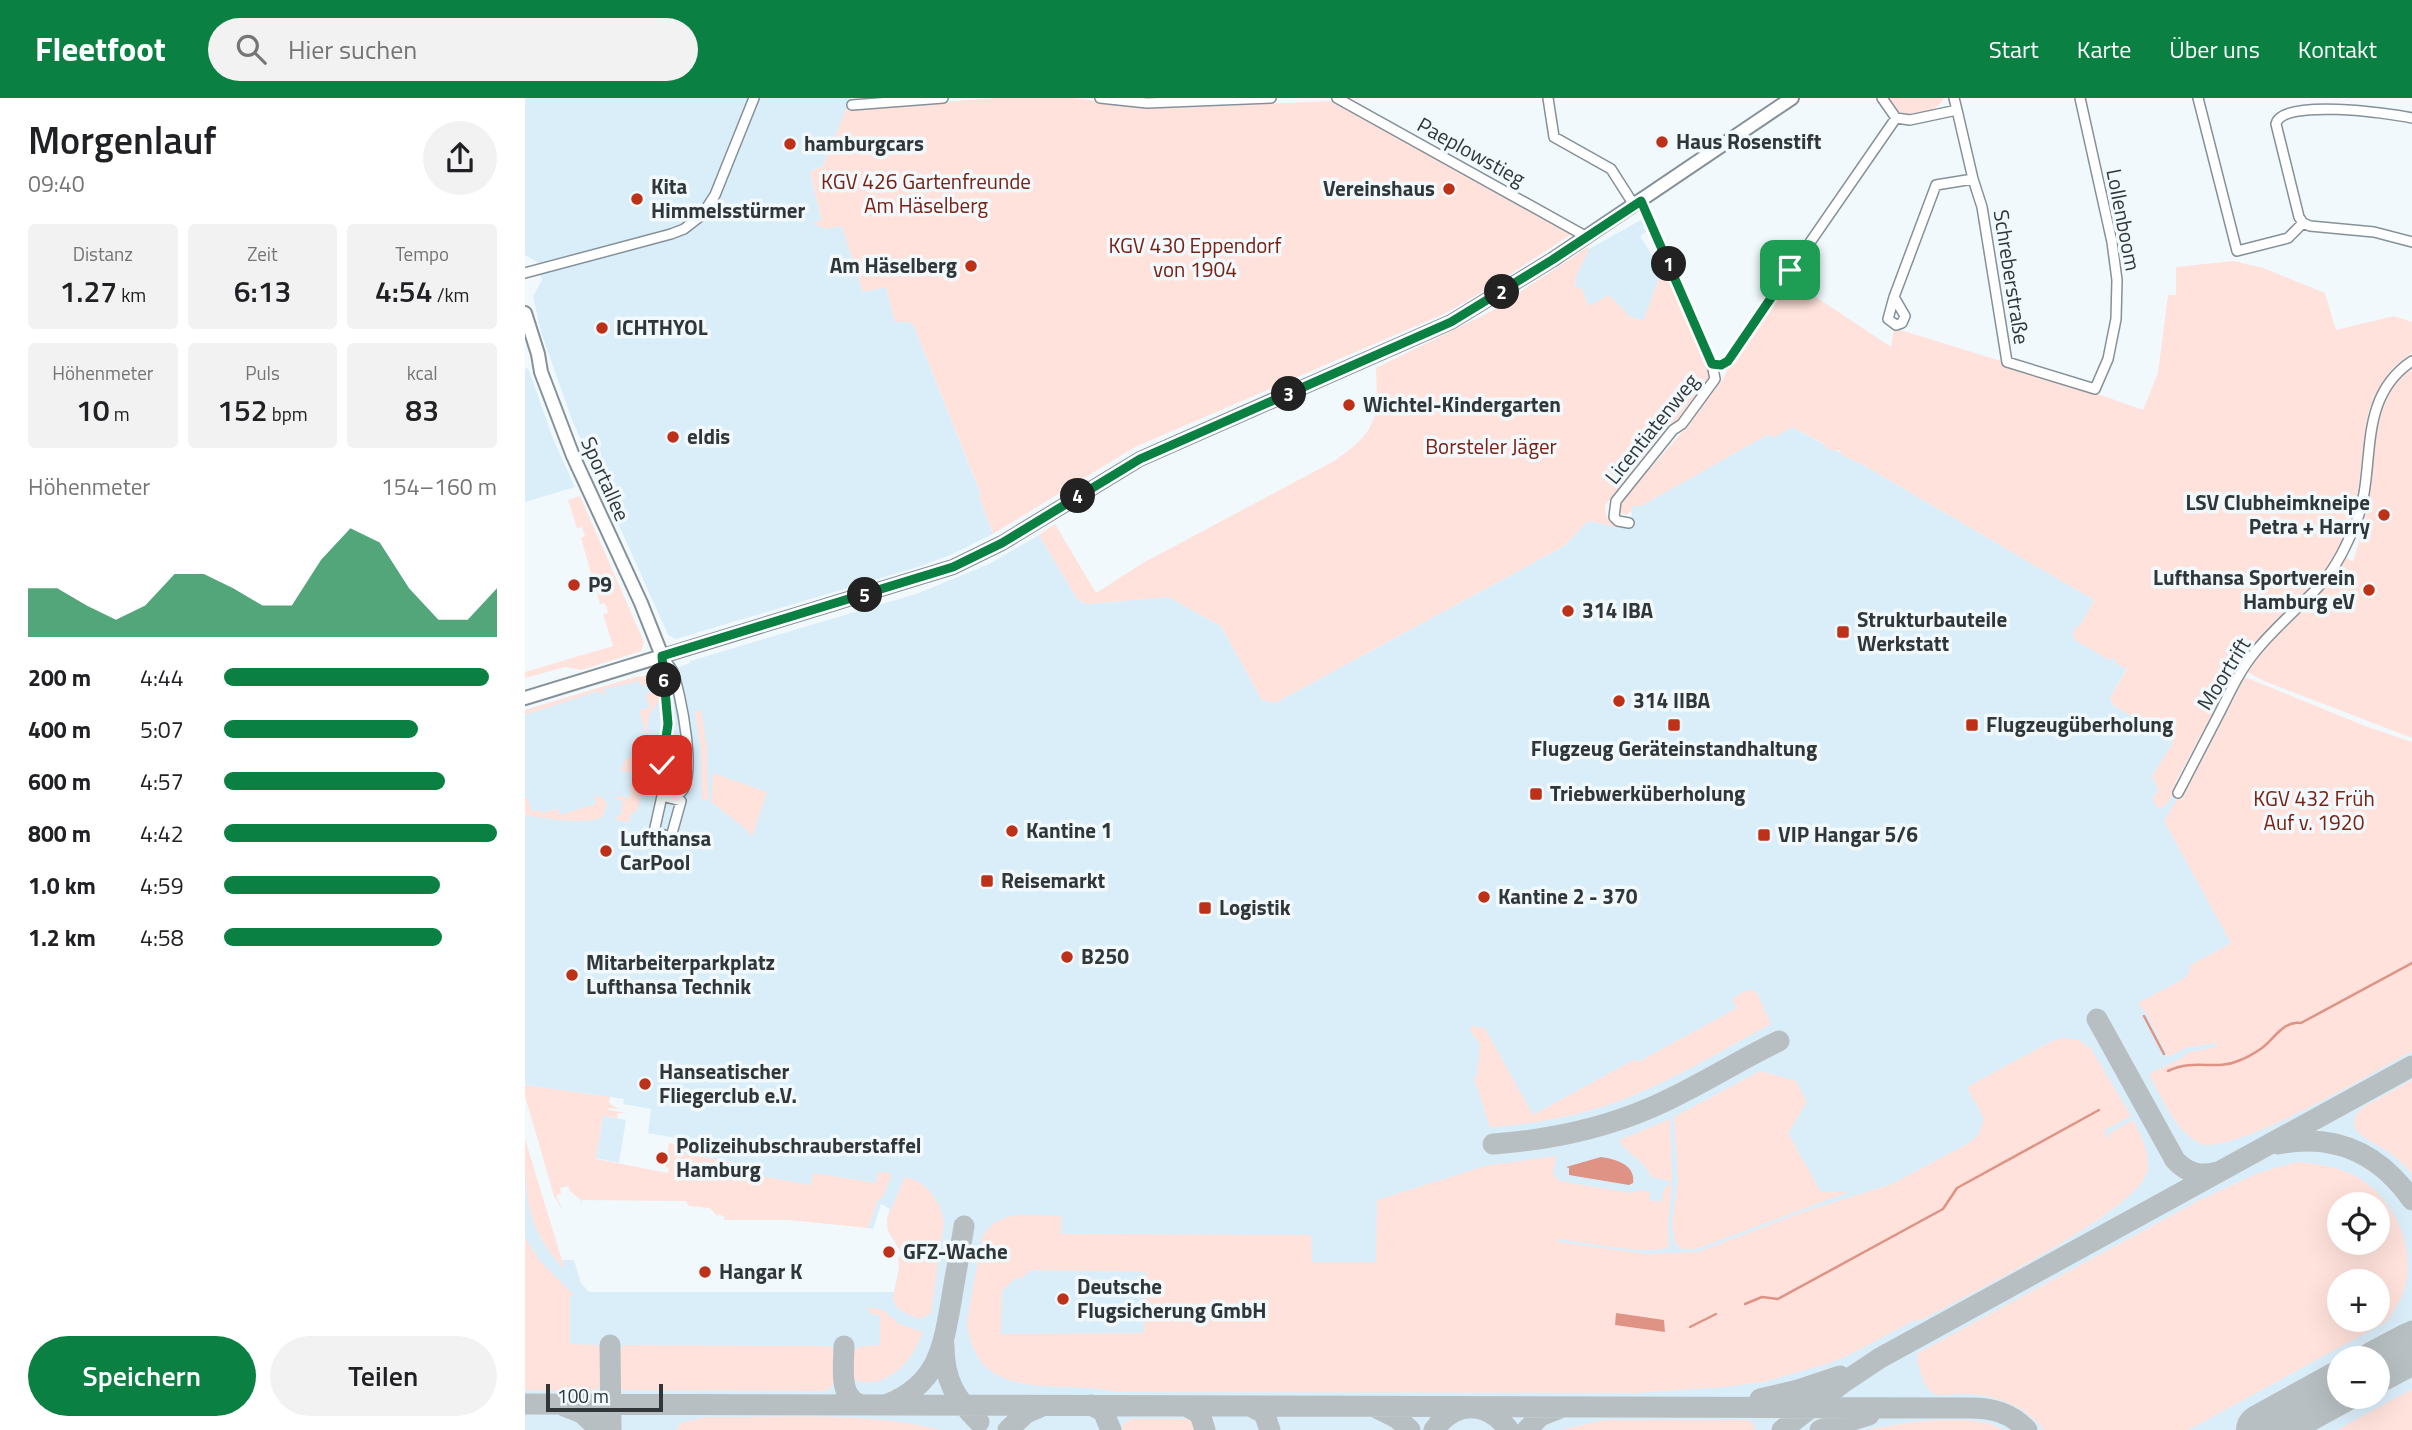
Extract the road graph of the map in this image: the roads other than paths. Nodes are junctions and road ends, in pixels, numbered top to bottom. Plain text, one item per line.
1 (754, 98) edge
2 (943, 98) edge
3 (1100, 98) edge
4 (1271, 98) edge
5 (1337, 98) edge
6 (1548, 98) edge
7 (1793, 98) edge
8 (1882, 98) edge
9 (1954, 98) edge
10 (2080, 98) edge
11 (2198, 98) edge
12 (1171, 100) edge
13 (852, 105) dead end
14 (1957, 110) junction
15 (1896, 118) junction
16 (2412, 118) edge
17 (1973, 179) junction
18 (1638, 203) junction
19 (2302, 223) junction
20 (1587, 237) junction
21 (2412, 242) edge
22 (525, 273) edge
23 (1895, 297) dead end
24 (525, 313) edge
25 (2412, 361) edge
26 (1712, 364) junction
27 (2095, 389) joint
28 (1629, 523) dead end
29 (662, 656) junction
30 (525, 698) edge
31 (2178, 793) dead end
32 (671, 837) joint

1 - 22 street
2 - 13 street
3 - 12 street
4 - 12 street
5 - 20 street, Paeplowstieg
6 - 18 street
7 - 18 street
8 - 15 street
9 - 14 street, Schreberstraße
10 - 27 street, Lollenboom
11 - 19 street
14 - 15 street
14 - 17 street, Schreberstraße
15 - 26 street, Licentiatenweg
16 - 19 street
17 - 23 street
17 - 27 street, Schreberstraße
18 - 20 street
18 - 26 street
19 - 21 street
20 - 29 street
24 - 29 street, Sportallee
25 - 31 street, Moortrift
26 - 28 street, Licentiatenweg
29 - 29 street
29 - 30 street
32 - 32 street

